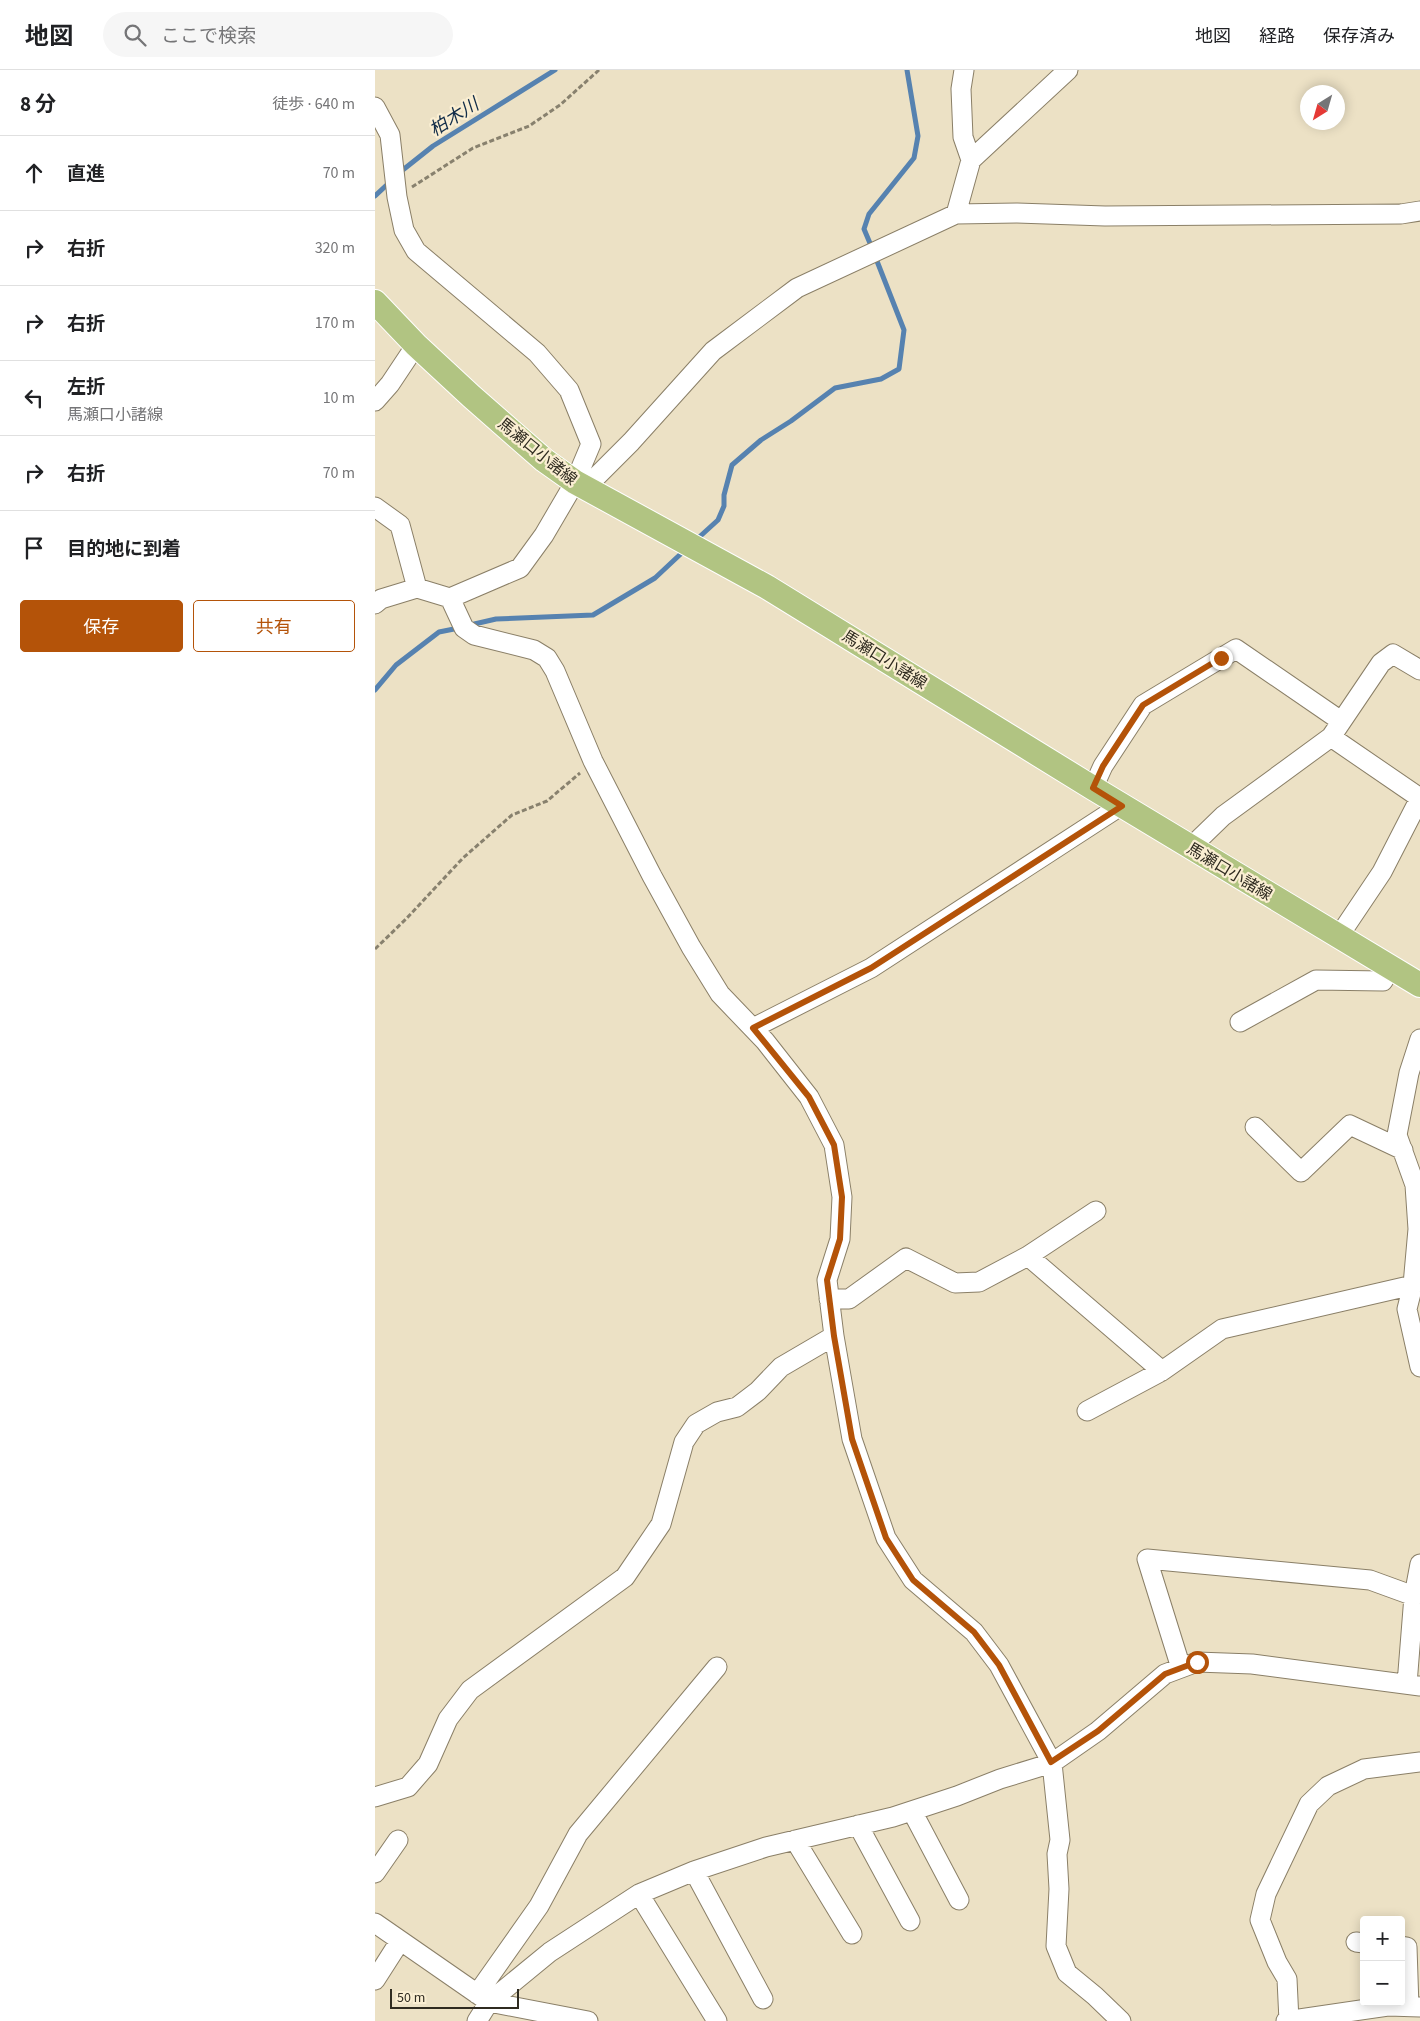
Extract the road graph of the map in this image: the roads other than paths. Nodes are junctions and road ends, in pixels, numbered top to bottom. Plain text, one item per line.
1 (964, 70) edge
2 (1068, 70) edge
3 (375, 107) edge
4 (971, 160) junction
5 (1420, 211) edge
6 (956, 214) junction
7 (375, 302) edge
8 (416, 345) junction
9 (375, 401) edge
10 (580, 485) junction
11 (375, 507) edge
12 (417, 588) junction
13 (450, 598) junction
14 (375, 604) edge
15 (1420, 670) edge
16 (1336, 729) junction
17 (1093, 788) junction
18 (1122, 806) junction
19 (1191, 847) junction
20 (1339, 936) junction
21 (1391, 968) junction
22 (1420, 986) edge
23 (1240, 1022) dead end
24 (753, 1028) junction
25 (1420, 1039) edge
26 (1255, 1127) dead end
27 (1403, 1150) junction
28 (1096, 1211) dead end
29 (1028, 1256) junction
30 (1413, 1285) junction
31 (829, 1299) junction
32 (1415, 1321) edge
33 (834, 1336) junction
34 (1420, 1367) edge
35 (1162, 1371) junction
36 (1087, 1410) dead end
37 (1420, 1564) edge
38 (1414, 1596) junction
39 (717, 1667) dead end
40 (1181, 1668) junction
41 (1414, 1685) edge
42 (1051, 1762) junction
43 (1420, 1762) edge
44 (375, 1797) edge
45 (912, 1811) junction
46 (858, 1825) junction
47 (398, 1840) dead end
48 (795, 1840) junction
49 (694, 1871) junction
50 (375, 1873) edge
51 (639, 1894) junction
52 (959, 1900) dead end
53 (909, 1921) dead end
54 (375, 1923) edge
55 (852, 1934) dead end
56 (400, 1941) junction
57 (1405, 1946) edge
58 (375, 1980) edge
59 (483, 1998) junction
60 (763, 1999) dead end
61 (1415, 2007) edge
62 (1288, 2020) edge
63 (477, 2021) edge
64 (588, 2021) edge
65 (717, 2021) edge
66 (1121, 2021) edge

1 - 4 street
2 - 4 street
3 - 10 street
4 - 6 street
5 - 6 street
6 - 10 street
7 - 8 main road, 馬瀬口小諸線
8 - 9 street
8 - 10 main road, 馬瀬口小諸線
10 - 13 street
10 - 17 main road, 馬瀬口小諸線
11 - 12 street
12 - 13 street
12 - 14 street
13 - 24 street
15 - 16 street
16 - 17 street
16 - 19 street
16 - 20 street
17 - 18 main road, 馬瀬口小諸線
18 - 19 main road, 馬瀬口小諸線
18 - 24 street
19 - 20 main road, 馬瀬口小諸線
20 - 21 main road, 馬瀬口小諸線
21 - 22 main road, 馬瀬口小諸線
21 - 23 street
24 - 31 street
25 - 27 street
26 - 27 street
27 - 30 street
28 - 29 street
29 - 31 street
29 - 35 street
30 - 32 street
30 - 35 street
31 - 33 street
32 - 34 street
33 - 42 street
33 - 44 street
35 - 36 street
37 - 38 street
38 - 40 street
38 - 41 street
39 - 59 street
40 - 41 street
40 - 42 street
42 - 45 street
42 - 66 street
43 - 62 street
45 - 46 street
45 - 52 street
46 - 48 street
46 - 53 street
47 - 50 street
48 - 49 street
48 - 55 street
49 - 51 street
49 - 60 street
51 - 59 street
51 - 65 street
54 - 56 street
56 - 58 street
56 - 59 street
57 - 61 street
59 - 63 street
59 - 64 street
61 - 62 street

